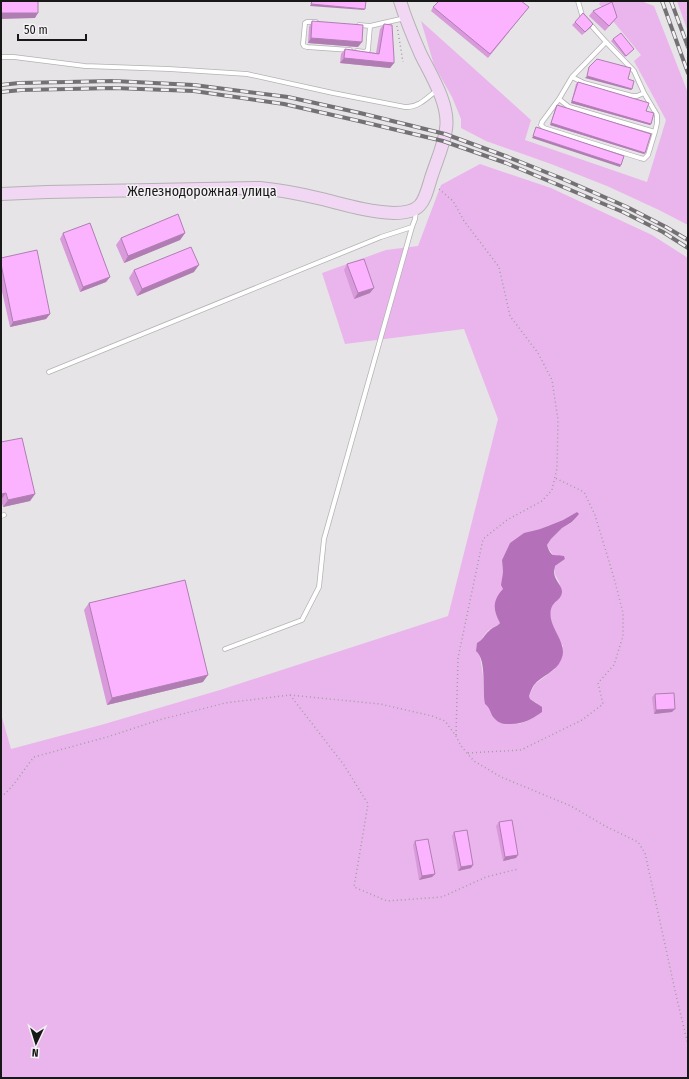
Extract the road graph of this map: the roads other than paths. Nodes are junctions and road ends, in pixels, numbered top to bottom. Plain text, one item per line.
1 (400, 1) edge
2 (578, 1) edge
3 (401, 21) junction
4 (324, 23) edge
5 (355, 25) edge
6 (370, 26) junction
7 (606, 42) junction
8 (1, 58) edge
9 (572, 77) junction
10 (438, 89) junction
11 (644, 93) junction
12 (559, 99) junction
13 (655, 132) junction
14 (1, 194) edge
15 (416, 208) junction
16 (412, 227) junction
17 (49, 372) dead end
18 (225, 649) dead end

1 - 3 street
2 - 7 lane
3 - 6 lane
3 - 10 street
4 - 6 lane
5 - 6 lane
7 - 9 lane
7 - 11 lane
8 - 10 lane
9 - 11 lane
9 - 12 lane
10 - 15 street
11 - 13 lane
12 - 13 lane
12 - 13 lane
14 - 15 street, Железнодорожная улица
15 - 16 lane
16 - 17 lane
16 - 18 lane

